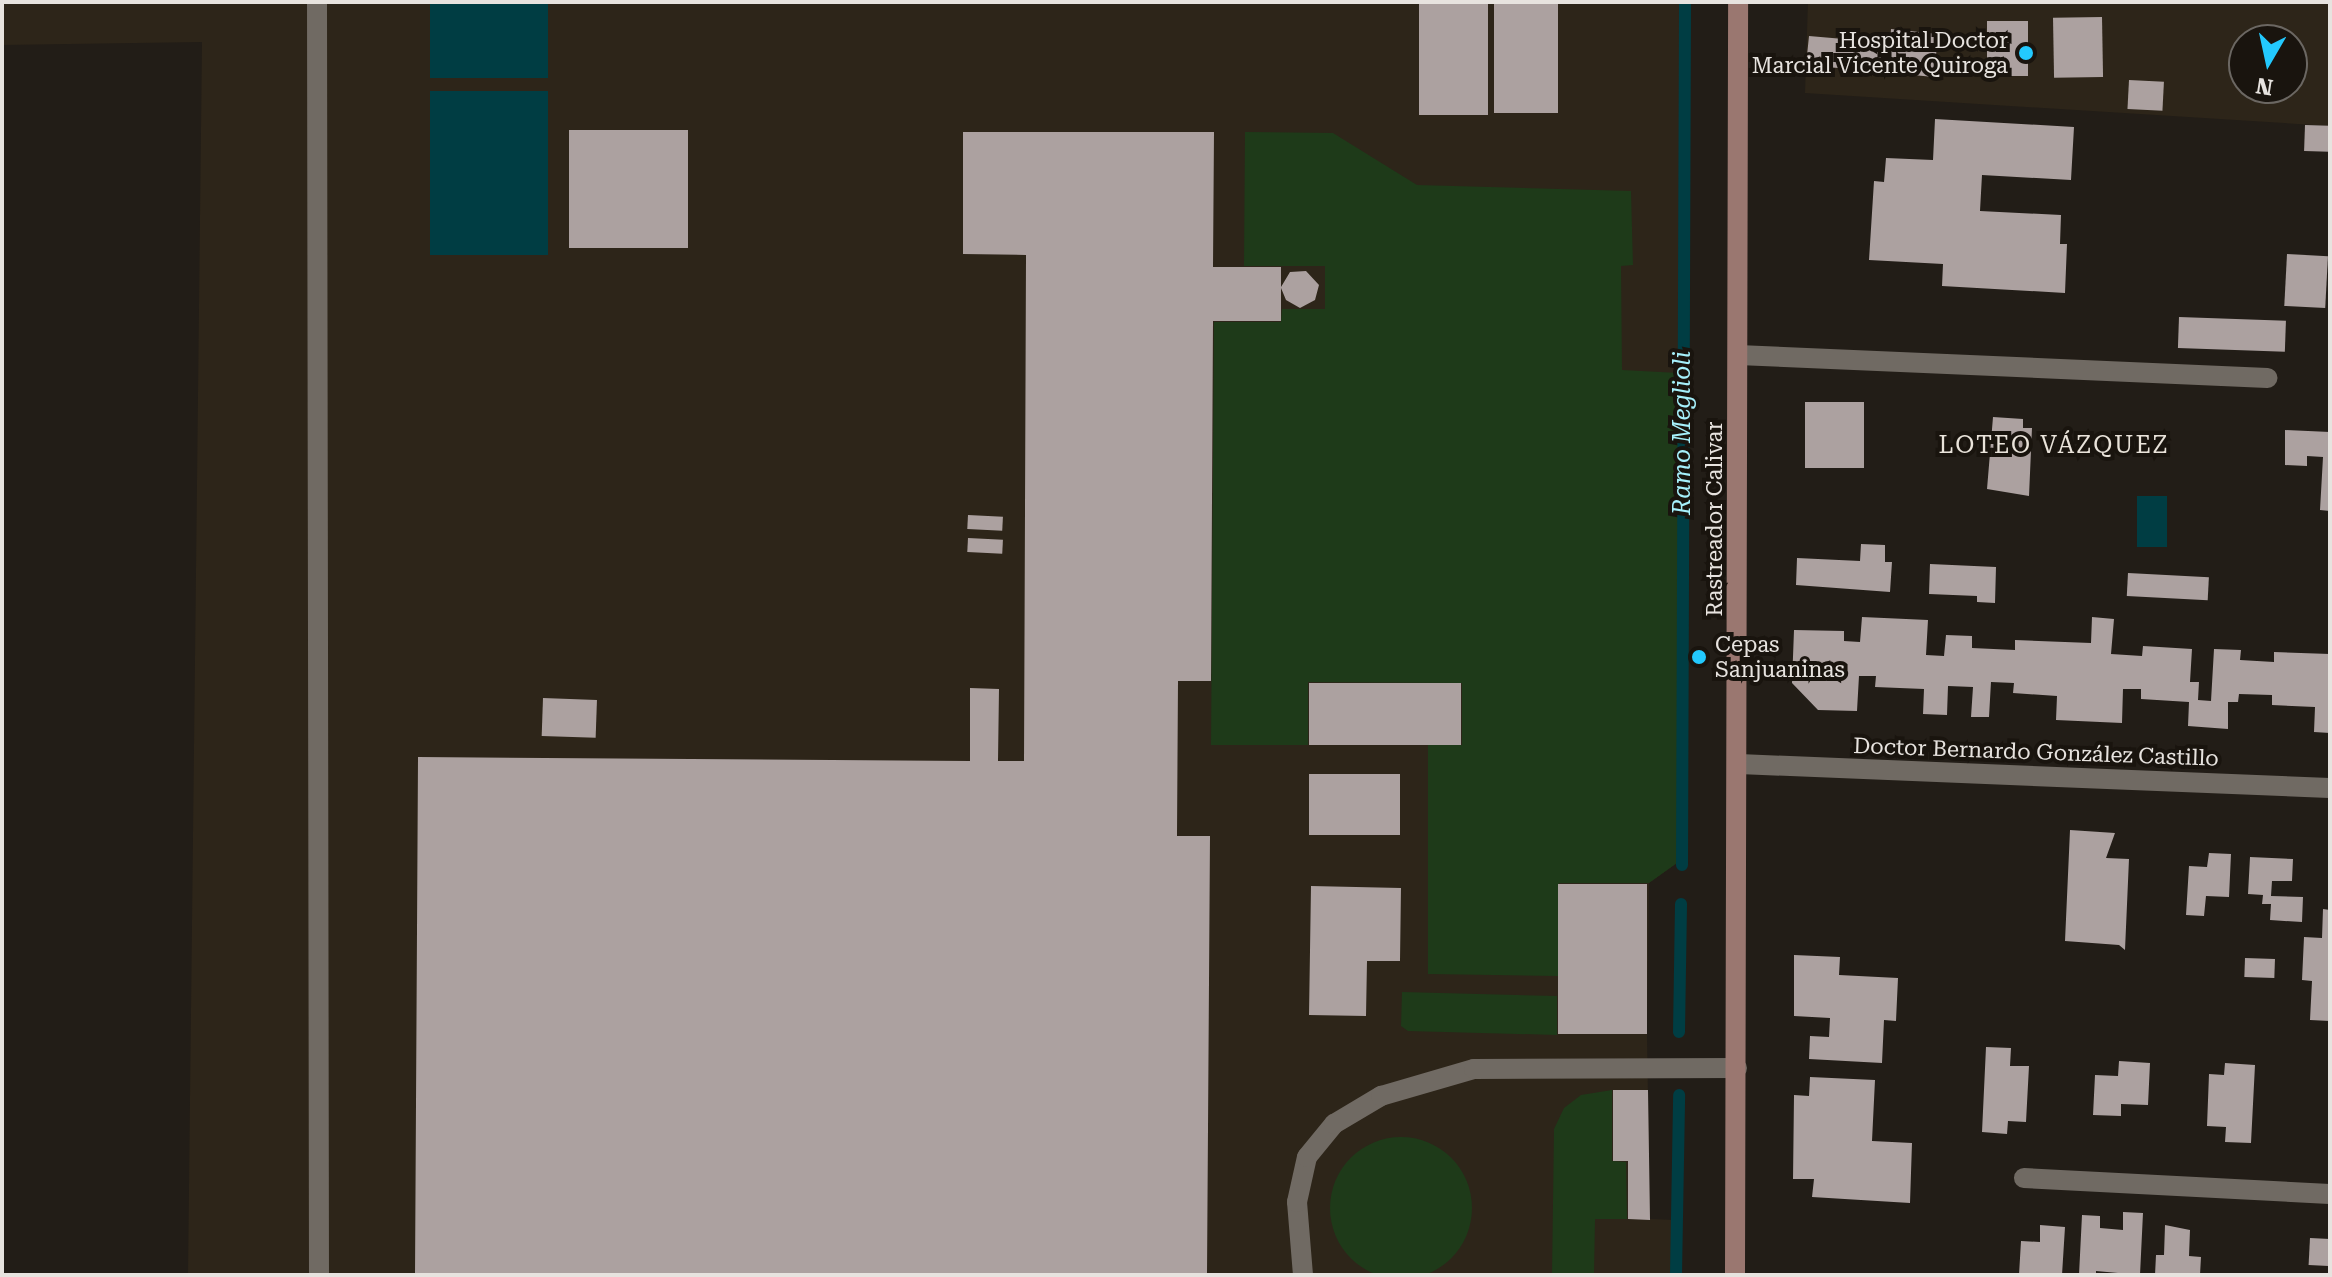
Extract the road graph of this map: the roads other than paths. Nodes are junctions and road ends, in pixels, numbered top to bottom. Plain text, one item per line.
1 (317, 2) edge
2 (1738, 2) edge
3 (1738, 355) junction
4 (2268, 378) dead end
5 (1739, 764) junction
6 (2330, 788) edge
7 (1737, 1068) junction
8 (2024, 1178) dead end
9 (2330, 1194) edge
10 (319, 1275) edge
11 (1303, 1275) edge
12 (1735, 1275) edge

1 - 10 street
2 - 3 main road, Rastreador Calivar
3 - 4 street
3 - 5 main road, Rastreador Calivar
5 - 6 street, Doctor Bernardo González Castillo
5 - 7 main road, Rastreador Calivar
7 - 11 street
7 - 12 main road, Rastreador Calivar
8 - 9 street

